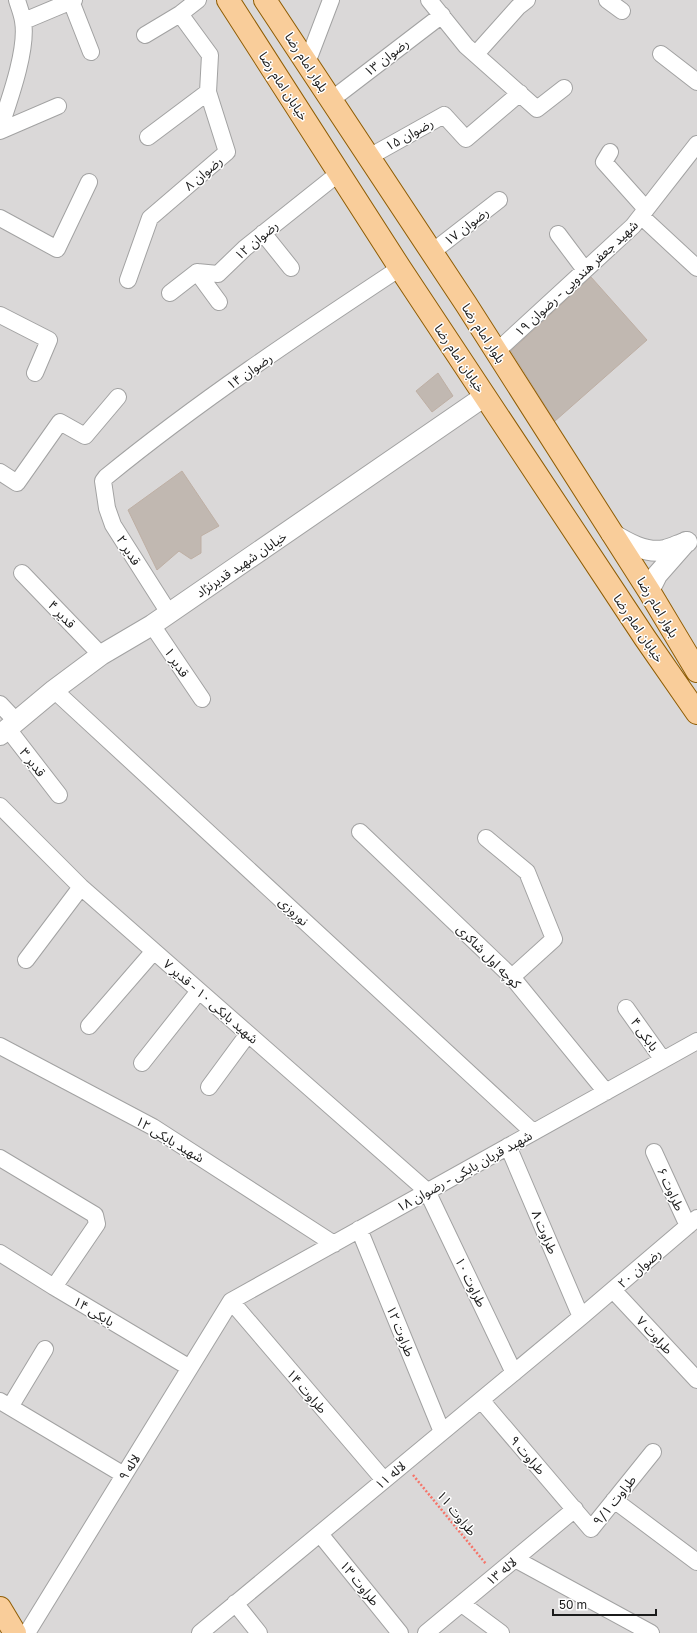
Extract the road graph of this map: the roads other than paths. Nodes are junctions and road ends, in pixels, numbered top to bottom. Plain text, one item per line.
1 (17, 0) edge
2 (198, 0) edge
3 (228, 0) edge
4 (265, 0) edge
5 (331, 0) edge
6 (429, 0) edge
7 (527, 0) edge
8 (607, 0) edge
9 (72, 1) edge
10 (622, 11) dead end
11 (180, 14) junction
12 (442, 15) junction
13 (24, 21) junction
14 (145, 35) dead end
15 (91, 52) dead end
16 (476, 54) junction
17 (661, 54) dead end
18 (307, 63) junction
19 (697, 82) edge
20 (564, 88) dead end
21 (208, 92) junction
22 (520, 93) junction
23 (331, 100) junction
24 (58, 106) dead end
25 (0, 129) edge
26 (148, 137) dead end
27 (695, 150) edge
28 (610, 152) dead end
29 (369, 156) junction
30 (339, 173) junction
31 (89, 182) dead end
32 (499, 200) dead end
33 (644, 213) junction
34 (0, 218) edge
35 (263, 233) junction
36 (558, 234) dead end
37 (432, 252) junction
38 (291, 268) dead end
39 (400, 268) junction
40 (697, 268) edge
41 (585, 270) junction
42 (197, 272) junction
43 (128, 280) dead end
44 (170, 293) dead end
45 (219, 302) dead end
46 (0, 315) edge
47 (496, 352) junction
48 (35, 373) dead end
49 (485, 396) junction
50 (118, 397) dead end
51 (0, 472) edge
52 (103, 481) joint
53 (579, 482) junction
54 (553, 498) junction
55 (611, 533) junction
56 (692, 538) edge
57 (22, 574) dead end
58 (654, 599) junction
59 (169, 613) junction
60 (635, 623) junction
61 (152, 625) junction
62 (101, 655) junction
63 (697, 670) edge
64 (54, 690) junction
65 (202, 699) dead end
66 (0, 704) edge
67 (697, 713) edge
68 (8, 728) edge
69 (59, 795) dead end
70 (0, 806) edge
71 (360, 832) dead end
72 (486, 838) dead end
73 (81, 887) junction
74 (154, 951) junction
75 (26, 960) dead end
76 (512, 977) junction
77 (199, 991) junction
78 (626, 1008) dead end
79 (89, 1026) dead end
80 (248, 1034) junction
81 (697, 1041) edge
82 (0, 1046) edge
83 (664, 1060) junction
84 (142, 1063) dead end
85 (209, 1087) dead end
86 (606, 1092) junction
87 (533, 1132) junction
88 (508, 1146) junction
89 (654, 1152) dead end
90 (0, 1158) edge
91 (427, 1191) junction
92 (693, 1222) edge
93 (359, 1229) junction
94 (334, 1244) junction
95 (0, 1253) edge
96 (54, 1287) junction
97 (613, 1290) junction
98 (231, 1301) junction
99 (582, 1317) junction
100 (45, 1349) dead end
101 (190, 1368) junction
102 (514, 1373) junction
103 (697, 1380) edge
104 (481, 1400) junction
105 (5, 1404) edge
106 (442, 1432) junction
107 (653, 1452) dead end
108 (124, 1475) junction
109 (384, 1480) junction
110 (614, 1500) junction
111 (575, 1509) junction
112 (320, 1534) junction
113 (515, 1559) junction
114 (697, 1562) edge
115 (235, 1603) junction
116 (462, 1604) junction
117 (0, 1608) edge
118 (15, 1633) edge
119 (27, 1633) edge
120 (200, 1633) edge
121 (259, 1633) edge
122 (400, 1633) edge
123 (426, 1633) edge
124 (501, 1633) edge
125 (651, 1633) edge

1 - 13 street
2 - 11 street
3 - 30 main road, خیابان امام رضا
4 - 18 main road, بلوار امام رضا
5 - 18 street
6 - 12 street
7 - 16 street
8 - 10 street
9 - 13 street
9 - 15 street
11 - 14 street
11 - 21 street, رضوان ۸
12 - 16 street
12 - 23 street, رضوان ۱۳
13 - 25 street
16 - 22 street
17 - 19 street
18 - 23 main road, بلوار امام رضا
20 - 22 street
21 - 26 street
21 - 43 street, رضوان ۸
22 - 29 street, رضوان ۱۵
23 - 29 main road, بلوار امام رضا
24 - 25 street
27 - 33 street, شهید جعفر هندویی - رضوان ۱۹
28 - 33 street
29 - 37 main road, بلوار امام رضا
30 - 35 street, رضوان ۱۲
30 - 39 main road, خیابان امام رضا
31 - 34 street
32 - 37 street, رضوان ۱۷
33 - 40 street
33 - 41 street, شهید جعفر هندویی - رضوان ۱۹
35 - 38 street
35 - 42 street, رضوان ۱۲
36 - 41 street
37 - 47 main road, بلوار امام رضا
39 - 49 main road, خیابان امام رضا
39 - 52 street, رضوان ۱۴
41 - 47 street, شهید جعفر هندویی - رضوان ۱۹
42 - 44 street
42 - 45 street
46 - 48 street
47 - 53 main road, بلوار امام رضا
49 - 54 main road, خیابان امام رضا
49 - 59 street, خيابان شهيد قديرنژاد
50 - 51 street
52 - 59 street, قدیر ۲
53 - 54 main road
53 - 55 main road, بلوار امام رضا
54 - 60 main road, خیابان امام رضا
55 - 56 street
55 - 58 main road, بلوار امام رضا
56 - 58 street
57 - 62 street, قدیر ۴
58 - 60 main road
58 - 63 main road, بلوار امام رضا
59 - 61 street, خيابان شهيد قديرنژاد
60 - 67 main road, خیابان امام رضا
61 - 62 street, خيابان شهيد قديرنژاد
61 - 65 street, قدیر ۱
62 - 64 street, خيابان شهيد قديرنژاد
64 - 68 street, خيابان شهيد قديرنژاد
64 - 87 street, نوروزی
66 - 68 street, قدیر ۳
68 - 69 street, قدیر ۳
70 - 73 street, شهید بابکی ۱۰ - قدیر ۷
71 - 76 street, کوچه اول شاکری
72 - 76 street
73 - 74 street, شهید بابکی ۱۰ - قدیر ۷
73 - 75 street
74 - 77 street, شهید بابکی ۱۰ - قدیر ۷
74 - 79 street
76 - 86 street, کوچه اول شاکری
77 - 80 street, شهید بابکی ۱۰ - قدیر ۷
77 - 84 street
78 - 83 street, بابکی ۴
80 - 85 street
80 - 91 street, شهید بابکی ۱۰ - قدیر ۷
81 - 83 street, شهید قربان بابکی - رضوان ۱۸
82 - 94 street, شهید بابکی ۱۲
83 - 86 street, شهید قربان بابکی - رضوان ۱۸
86 - 87 street, شهید قربان بابکی - رضوان ۱۸
87 - 88 street, شهید قربان بابکی - رضوان ۱۸
88 - 91 street, شهید قربان بابکی - رضوان ۱۸
88 - 99 street, طراوت ۸
89 - 92 street, طراوت ۶
90 - 96 street
91 - 93 street, شهید قربان بابکی - رضوان ۱۸
91 - 102 street, طراوت ۱۰
92 - 97 street, رضوان ۲۰
93 - 94 street, شهید قربان بابکی - رضوان ۱۸
93 - 106 street, طراوت ۱۲
94 - 98 street, شهید قربان بابکی - رضوان ۱۸
95 - 96 street, بابکی ۱۴
96 - 101 street, بابکی ۱۴
97 - 99 street, رضوان ۲۰
97 - 103 street, طراوت ۷
98 - 101 street, لاله ۹
98 - 109 street, طراوت ۱۴
99 - 102 street, لاله ۱۱
100 - 105 street
101 - 108 street, لاله ۹
102 - 104 street, لاله ۱۱
104 - 106 street, لاله ۱۱
104 - 111 street, طراوت ۹
105 - 108 street
106 - 109 street, لاله ۱۱
107 - 110 street, طراوت ۹/۱
108 - 119 street, لاله ۹
109 - 112 street, لاله ۱۱
110 - 111 street, طراوت ۹/۱
110 - 114 street
111 - 113 street, لاله ۱۳
112 - 115 street, لاله ۱۱
112 - 122 street, طراوت ۱۳
113 - 116 street, لاله ۱۳
113 - 125 street
115 - 120 street, لاله ۱۱
115 - 121 street
116 - 123 street, لاله ۱۳
116 - 124 street
117 - 118 main road

